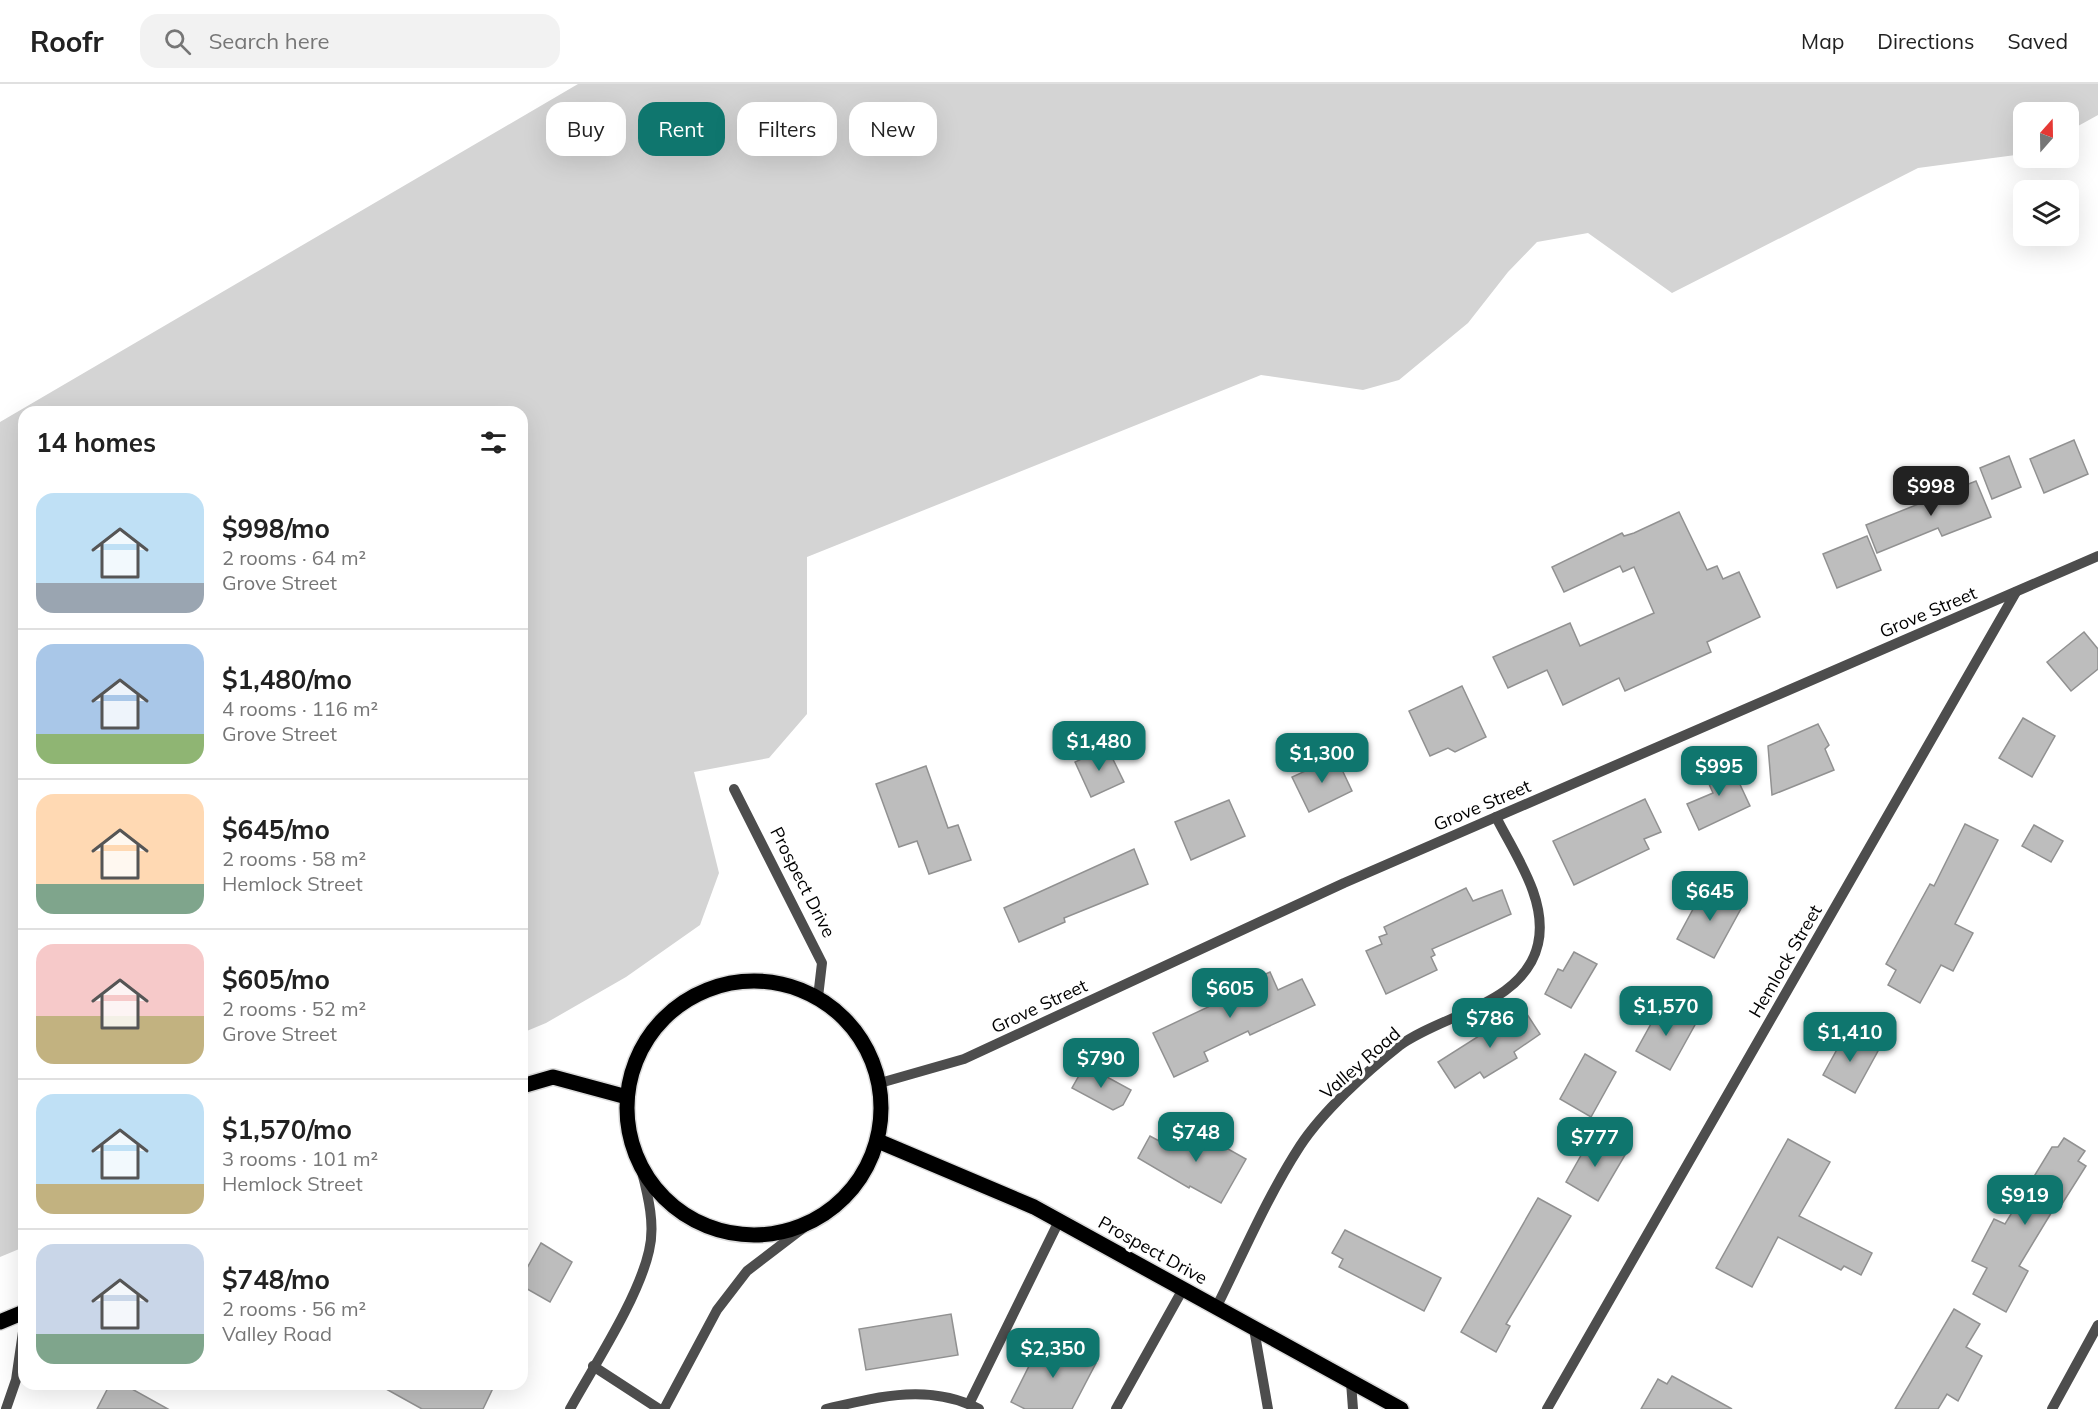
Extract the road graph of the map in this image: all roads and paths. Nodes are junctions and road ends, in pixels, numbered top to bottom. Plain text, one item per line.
1 (2098, 556) edge
2 (2016, 592) junction
3 (734, 789) dead end
4 (1496, 818) junction
5 (818, 997) junction
6 (880, 1083) junction
7 (528, 1084) edge
8 (627, 1097) junction
9 (878, 1142) junction
10 (640, 1164) junction
11 (1059, 1221) junction
12 (811, 1222) junction
13 (1183, 1289) junction
14 (1216, 1308) junction
15 (18, 1314) edge
16 (0, 1322) edge
17 (2098, 1325) edge
18 (1254, 1329) junction
19 (18, 1366) edge
20 (593, 1366) junction
21 (1351, 1382) junction
22 (974, 1407) edge
23 (6, 1409) edge
24 (570, 1409) edge
25 (659, 1409) edge
26 (664, 1409) edge
27 (826, 1409) edge
28 (1116, 1409) edge
29 (1268, 1409) edge
30 (1353, 1409) edge
31 (1401, 1409) edge
32 (1548, 1409) edge
33 (2052, 1409) edge

1 - 2 street, Grove Street
2 - 4 street, Grove Street
2 - 32 street, Hemlock Street
3 - 5 street, Prospect Drive
4 - 6 street, Grove Street
4 - 14 street, Valley Road
5 - 6 main road
5 - 8 main road
6 - 9 main road
7 - 8 main road
8 - 10 main road
9 - 11 main road, Prospect Drive
9 - 12 main road
10 - 12 main road
10 - 20 street
11 - 13 main road, Prospect Drive
11 - 22 street
12 - 26 street
13 - 14 main road, Prospect Drive
13 - 28 street
14 - 18 main road, Prospect Drive
15 - 16 main road
17 - 33 street
18 - 21 main road, Prospect Drive
18 - 29 street
19 - 23 street
20 - 24 street
20 - 25 street
21 - 30 street
21 - 31 main road, Prospect Drive
22 - 27 street

